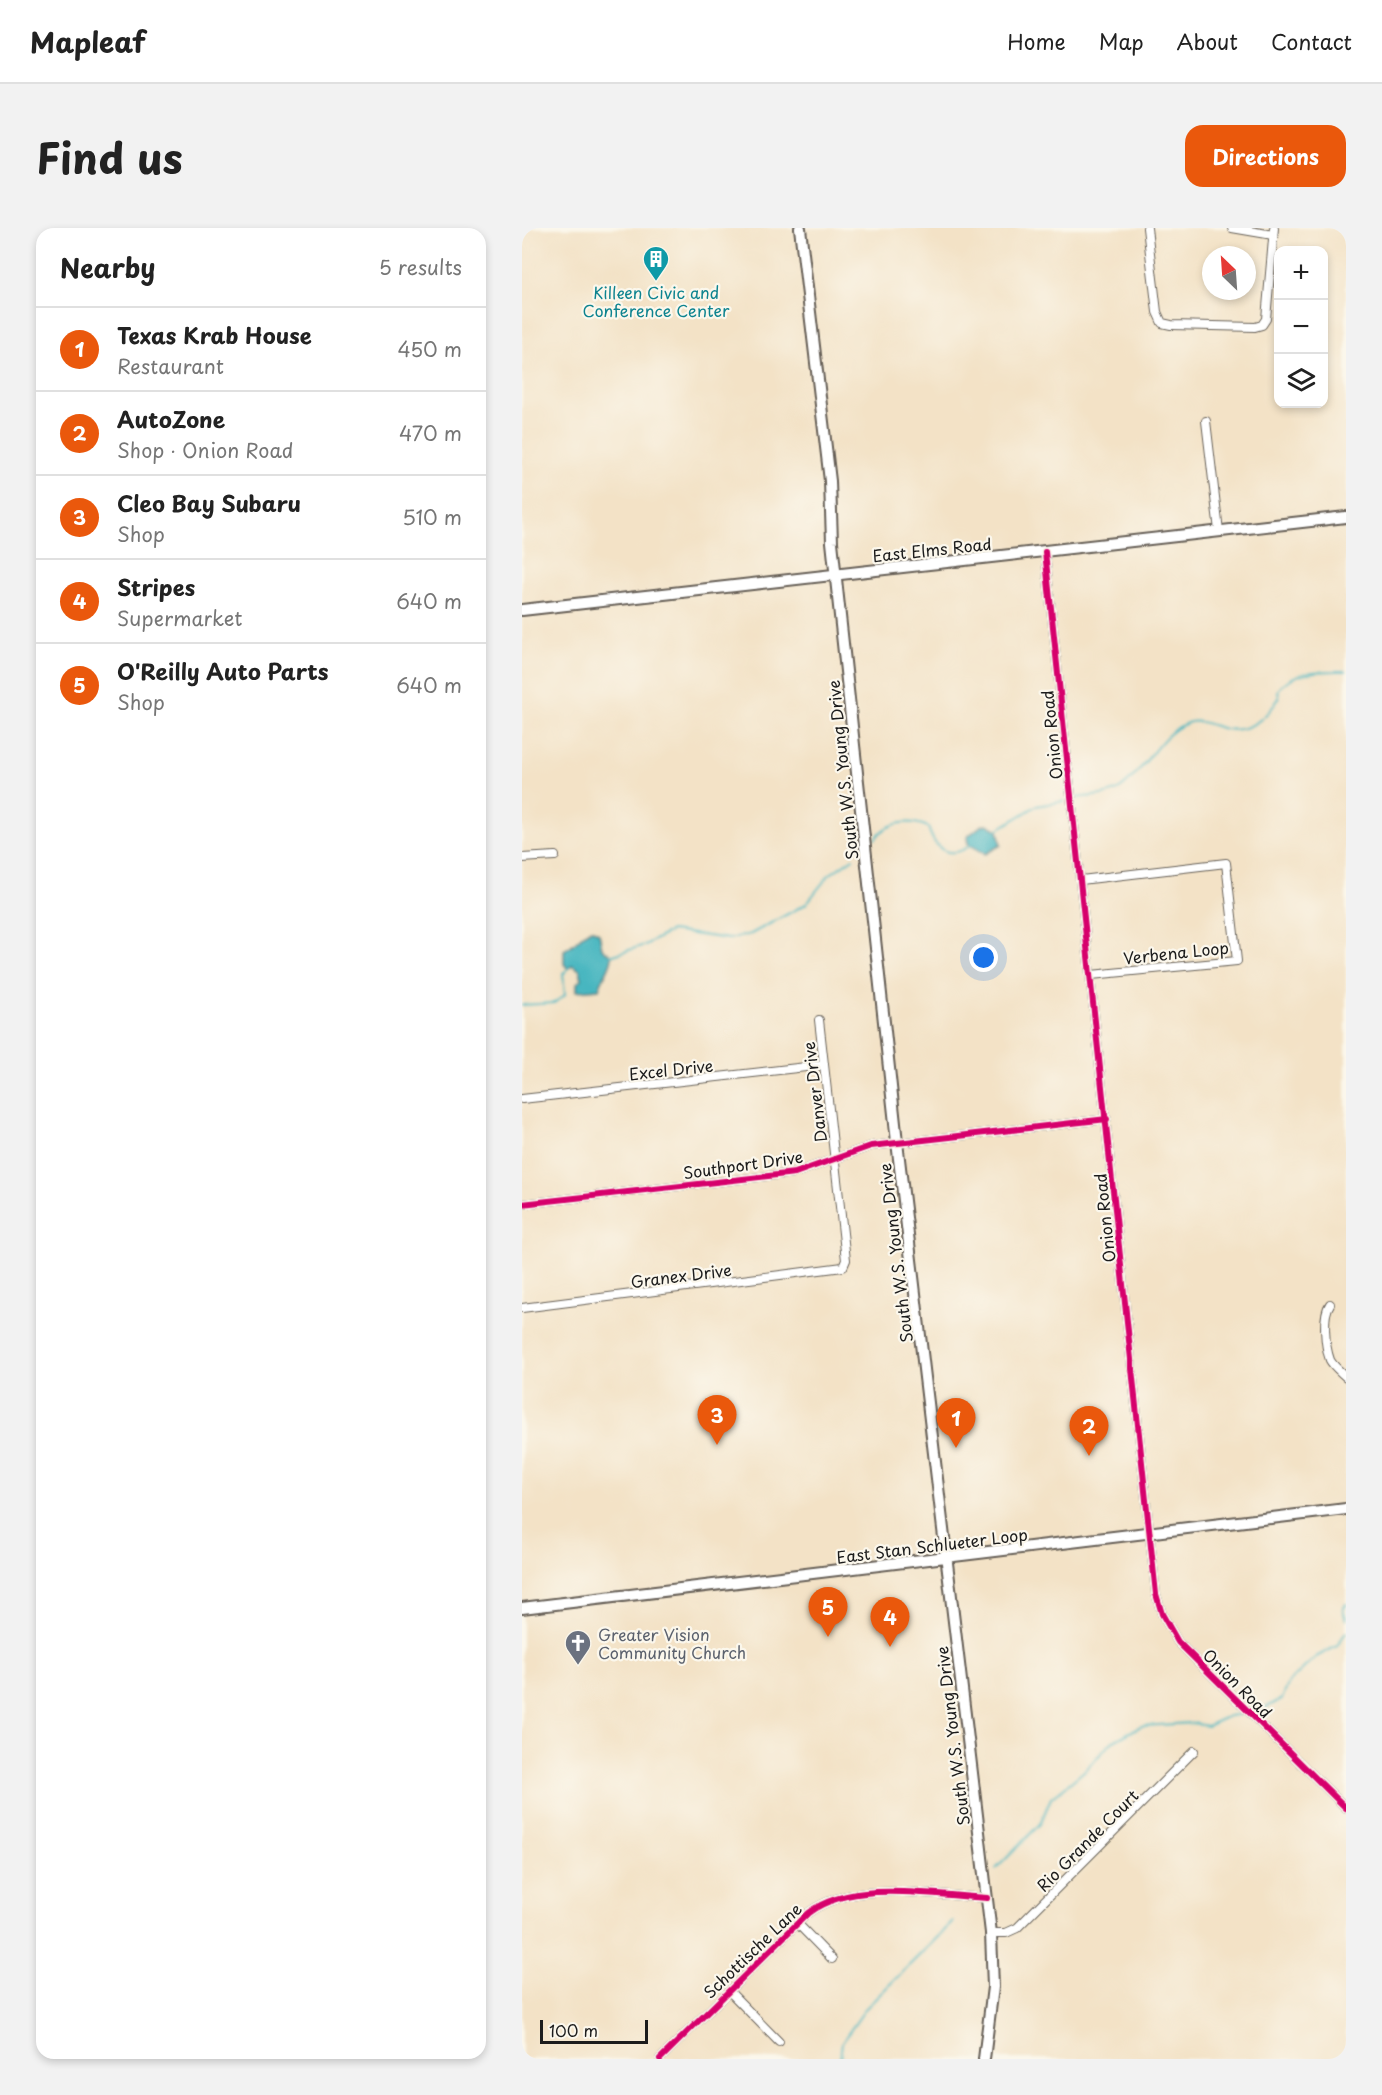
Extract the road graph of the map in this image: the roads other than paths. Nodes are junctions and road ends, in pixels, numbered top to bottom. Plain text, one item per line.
1 (800, 228) edge
2 (1147, 228) edge
3 (1232, 228) edge
4 (1274, 232) edge
5 (1206, 421) dead end
6 (1346, 517) edge
7 (1219, 531) junction
8 (1045, 552) junction
9 (836, 575) junction
10 (522, 610) edge
11 (555, 856) dead end
12 (522, 858) edge
13 (1081, 880) junction
14 (1091, 975) junction
15 (819, 1020) dead end
16 (824, 1065) junction
17 (522, 1099) edge
18 (1107, 1119) junction
19 (897, 1142) junction
20 (835, 1159) junction
21 (522, 1204) edge
22 (843, 1267) joint
23 (1330, 1304) dead end
24 (522, 1308) edge
25 (1346, 1377) edge
26 (1346, 1509) edge
27 (1150, 1533) junction
28 (945, 1558) junction
29 (522, 1608) edge
30 (1194, 1751) dead end
31 (1346, 1808) edge
32 (987, 1898) junction
33 (797, 1923) junction
34 (991, 1933) junction
35 (831, 1959) dead end
36 (729, 1991) junction
37 (779, 2042) dead end
38 (661, 2059) edge
39 (984, 2059) edge

1 - 9 main road, South W.S. Young Drive
2 - 4 street
3 - 4 street
5 - 7 street
6 - 7 main road, East Elms Road
7 - 8 main road, East Elms Road
8 - 9 main road, East Elms Road
8 - 13 street, Onion Road
9 - 10 main road, East Elms Road
9 - 19 main road, South W.S. Young Drive
11 - 12 street
13 - 14 street, Onion Road
13 - 14 street, Verbena Loop
14 - 18 street, Onion Road
15 - 16 street, Danver Drive
16 - 17 street, Excel Drive
16 - 20 street, Danver Drive
18 - 19 street, Southport Drive
18 - 27 street, Onion Road
19 - 20 street, Southport Drive
19 - 28 main road, South W.S. Young Drive
20 - 21 street, Southport Drive
20 - 22 street, Danver Drive
22 - 24 street, Granex Drive
23 - 25 street
26 - 27 main road, East Stan Schlueter Loop
27 - 28 main road, East Stan Schlueter Loop
27 - 31 street, Onion Road
28 - 29 main road, East Stan Schlueter Loop
28 - 32 main road, South W.S. Young Drive
30 - 34 street, Rio Grande Court
32 - 33 street, Schottische Lane
32 - 34 main road, South W.S. Young Drive
33 - 35 street
33 - 36 street, Schottische Lane
34 - 39 main road, South W.S. Young Drive
36 - 37 street
36 - 38 street, Schottische Lane

